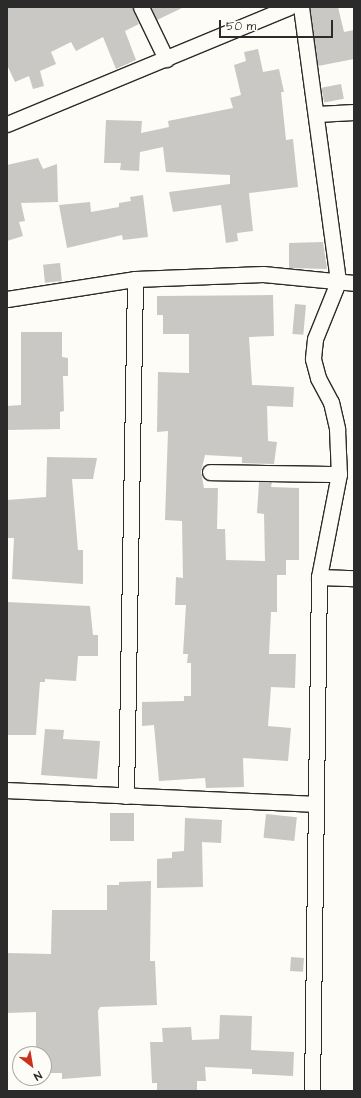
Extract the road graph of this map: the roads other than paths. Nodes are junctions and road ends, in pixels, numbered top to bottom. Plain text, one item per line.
1 (141, 7) edge
2 (290, 7) edge
3 (301, 7) edge
4 (166, 59) junction
5 (354, 112) edge
6 (317, 114) junction
7 (7, 124) edge
8 (135, 279) junction
9 (338, 282) junction
10 (354, 283) edge
11 (7, 299) edge
12 (210, 472) dead end
13 (339, 474) junction
14 (319, 577) junction
15 (354, 578) edge
16 (7, 790) edge
17 (126, 796) junction
18 (316, 804) junction
19 (312, 1091) edge

1 - 4 street
2 - 4 street
3 - 6 street
4 - 7 street
5 - 6 street
6 - 9 street
8 - 9 street
8 - 11 street
8 - 17 street
9 - 10 street
9 - 13 street
12 - 13 street
13 - 14 street
14 - 15 street
14 - 18 street
16 - 17 street
17 - 18 street
18 - 19 street

